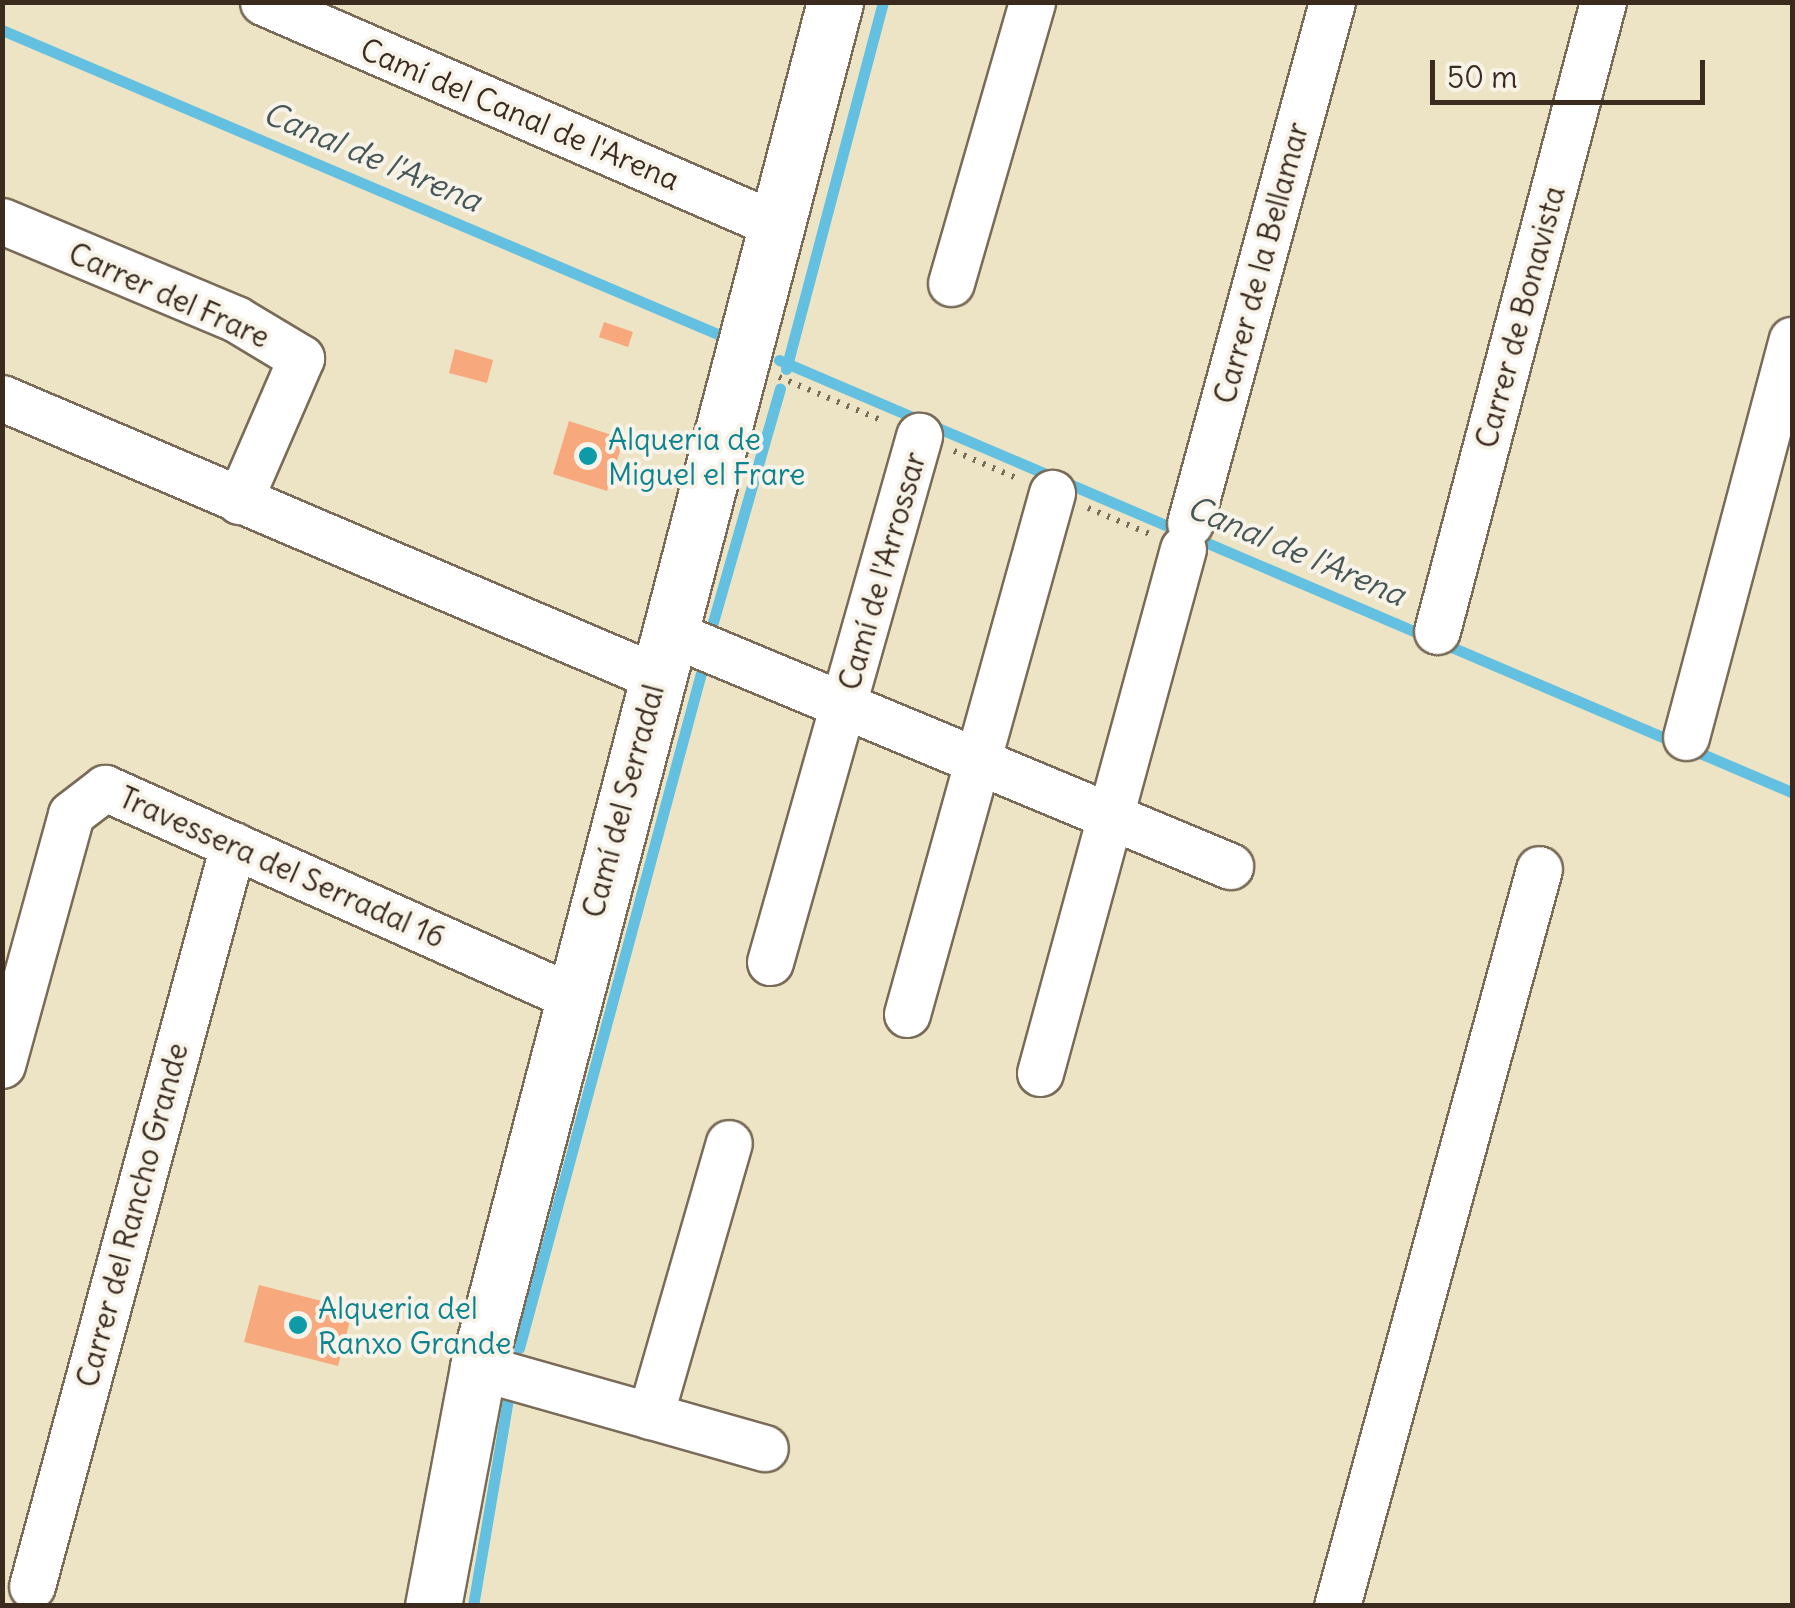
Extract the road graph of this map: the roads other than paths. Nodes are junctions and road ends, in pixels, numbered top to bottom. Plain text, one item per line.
1 (263, 2) edge
2 (835, 2) edge
3 (1032, 2) edge
4 (1332, 2) edge
5 (1603, 2) edge
6 (2, 222) edge
7 (776, 225) junction
8 (950, 283) dead end
9 (1792, 340) edge
10 (2, 398) edge
11 (919, 436) road end
12 (1052, 493) road end
13 (239, 501) junction
14 (1438, 631) dead end
15 (662, 655) junction
16 (844, 706) junction
17 (1686, 737) dead end
18 (978, 761) junction
19 (1111, 817) junction
20 (234, 845) junction
21 (1230, 866) dead end
22 (1539, 869) dead end
23 (770, 962) dead end
24 (572, 996) junction
25 (907, 1014) dead end
26 (2, 1065) edge
27 (1040, 1073) dead end
28 (729, 1143) dead end
29 (478, 1366) junction
30 (650, 1416) junction
31 (765, 1448) dead end
32 (32, 1586) dead end
33 (433, 1606) edge
34 (1337, 1606) edge

1 - 7 street, Camí del Canal de l'Arena
2 - 7 street, Camí del Serradal
3 - 8 street
4 - 19 street, Carrer de la Bellamar
5 - 14 street, Carrer de Bonavista
6 - 13 street, Carrer del Frare
7 - 15 street, Camí del Serradal
9 - 17 street
10 - 13 street
11 - 16 street, Camí de l'Arrossar
12 - 18 street
13 - 15 street
15 - 16 street, Camí de l'Arrossar
15 - 24 street, Camí del Serradal
16 - 18 street, Camí de l'Arrossar
16 - 23 street, Camí de l'Arrossar
18 - 19 street, Camí de l'Arrossar
18 - 25 street
19 - 21 street, Camí de l'Arrossar
19 - 27 street
20 - 24 street, Travessera del Serradal 16
20 - 26 street, Travessera del Serradal 16
20 - 32 street, Carrer del Rancho Grande
22 - 34 street
24 - 29 street, Camí del Serradal
28 - 30 street
29 - 30 street
29 - 33 street, Camí del Serradal
30 - 31 street

